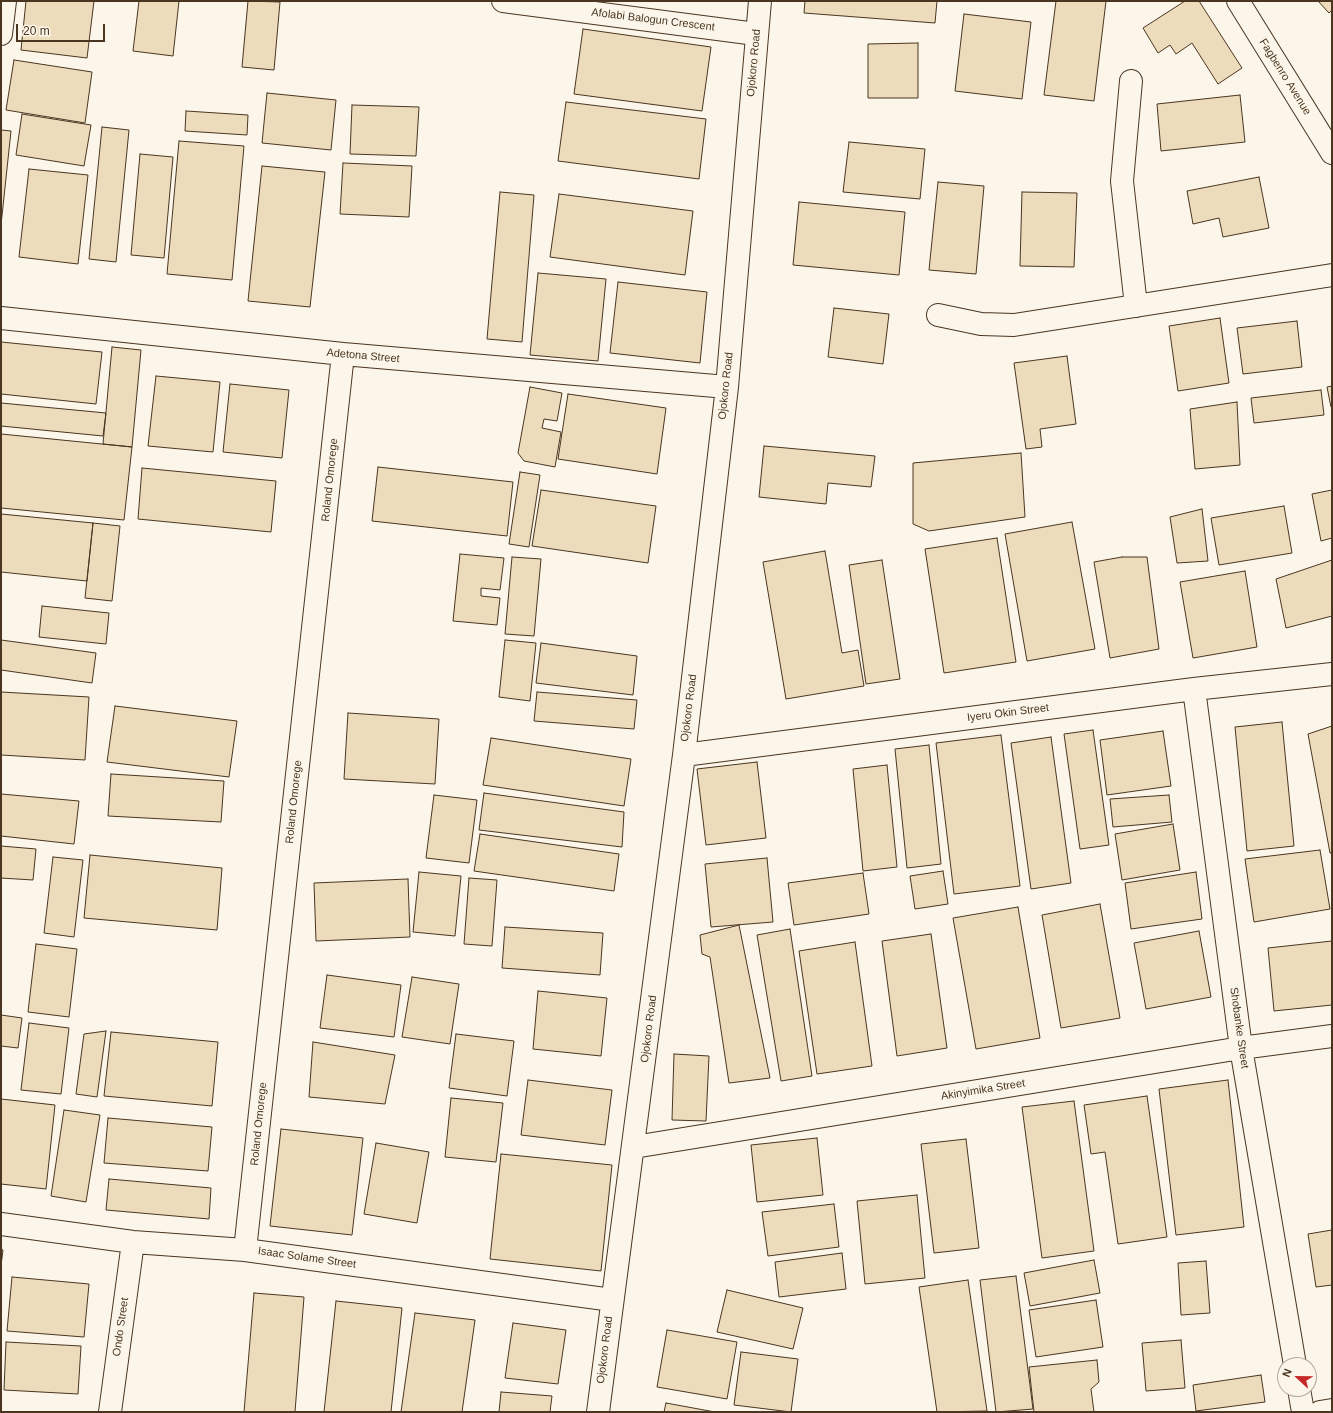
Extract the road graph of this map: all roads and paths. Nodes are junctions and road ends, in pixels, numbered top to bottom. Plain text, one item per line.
1 (5, 1) edge
2 (503, 1) edge
3 (760, 1) edge
4 (1238, 1) edge
5 (1, 34) edge
6 (756, 34) junction
7 (1131, 81) dead end
8 (1332, 153) edge
9 (1332, 275) edge
10 (1136, 306) junction
11 (938, 315) dead end
12 (1, 318) edge
13 (343, 354) junction
14 (727, 387) junction
15 (1332, 674) edge
16 (1194, 689) junction
17 (684, 755) junction
18 (1332, 1036) edge
19 (1241, 1048) junction
20 (634, 1147) junction
21 (1, 1224) edge
22 (132, 1242) junction
23 (245, 1250) junction
24 (612, 1300) junction
25 (1294, 1357) edge
26 (1300, 1397) edge
27 (1332, 1410) edge
28 (110, 1412) edge
29 (598, 1412) edge
30 (1303, 1412) edge
31 (1320, 1412) edge

1 - 5 street
2 - 6 street, Afolabi Balogun Crescent
3 - 6 street, Ojokoro Road
4 - 8 street, Fagbenro Avenue
6 - 14 street, Ojokoro Road
7 - 10 street
9 - 10 street
10 - 11 street
12 - 13 street, Adetona Street
13 - 14 street, Adetona Street
13 - 23 street, Roland Omorege
14 - 17 street, Ojokoro Road
15 - 16 street, Iyeru Okin Street
16 - 17 street, Iyeru Okin Street
16 - 19 street, Shobanke Street
17 - 20 street, Ojokoro Road
18 - 19 street, Akinyimika Street
19 - 20 street, Akinyimika Street
19 - 25 street, Shobanke Street
20 - 24 street, Ojokoro Road
21 - 22 street, Isaac Solame Street
22 - 23 street, Isaac Solame Street
22 - 28 street, Ondo Street
23 - 24 street, Isaac Solame Street
24 - 29 street, Ojokoro Road
26 - 30 street
27 - 31 street

